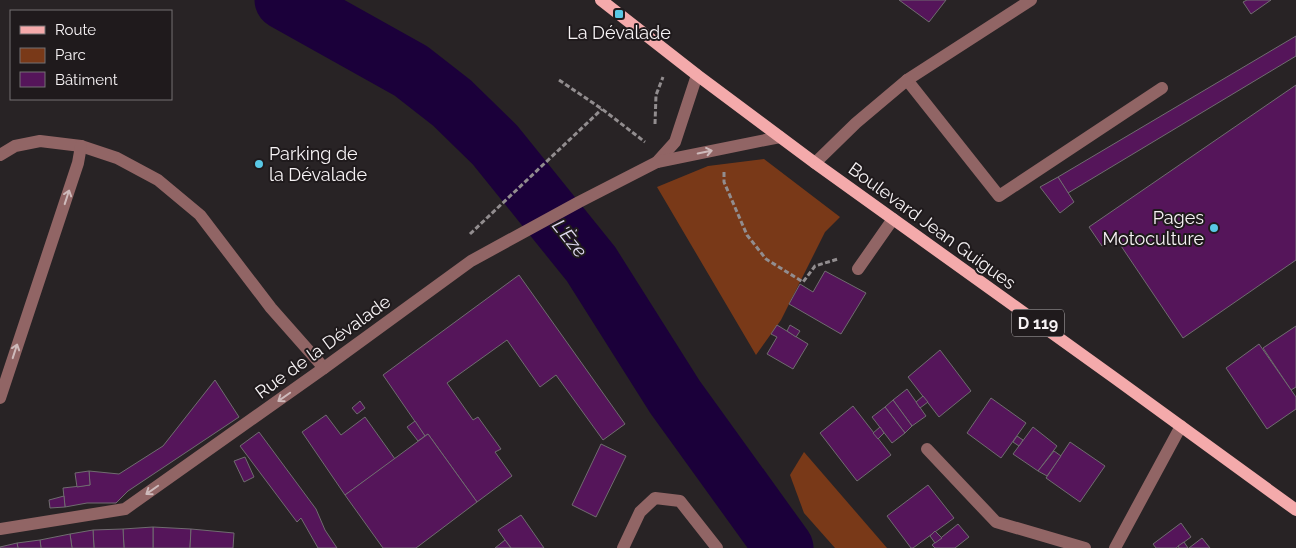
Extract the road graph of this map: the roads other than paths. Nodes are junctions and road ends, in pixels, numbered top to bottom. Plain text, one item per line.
1 (601, 0) edge
2 (1031, 0) edge
3 (697, 75) junction
4 (907, 80) junction
5 (1162, 88) dead end
6 (780, 137) junction
7 (81, 146) junction
8 (0, 155) edge
9 (657, 162) junction
10 (815, 163) junction
11 (893, 219) junction
12 (858, 269) road end
13 (324, 368) junction
14 (0, 398) edge
15 (1181, 426) junction
16 (927, 449) dead end
17 (1296, 510) edge
18 (0, 528) edge
19 (623, 548) edge
20 (717, 548) edge
21 (1086, 548) edge
22 (1115, 548) edge

1 - 3 main road, Boulevard Jean Guigues / D 119
2 - 4 street
3 - 6 main road, Boulevard Jean Guigues / D 119
3 - 9 street, Rue de la Dévalade
4 - 5 street
4 - 10 street
9 -> 6 street, Rue de la Dévalade
6 - 10 main road, Boulevard Jean Guigues / D 119
7 - 8 street
7 - 13 street
14 -> 7 street
9 - 13 street, Rue de la Dévalade
10 - 11 main road, Boulevard Jean Guigues / D 119
11 - 12 street
11 - 15 main road, Boulevard Jean Guigues / D 119
13 -> 18 street, Rue de la Dévalade
15 - 17 main road, Boulevard Jean Guigues / D 119
15 - 22 street
16 - 21 street
19 - 20 street

